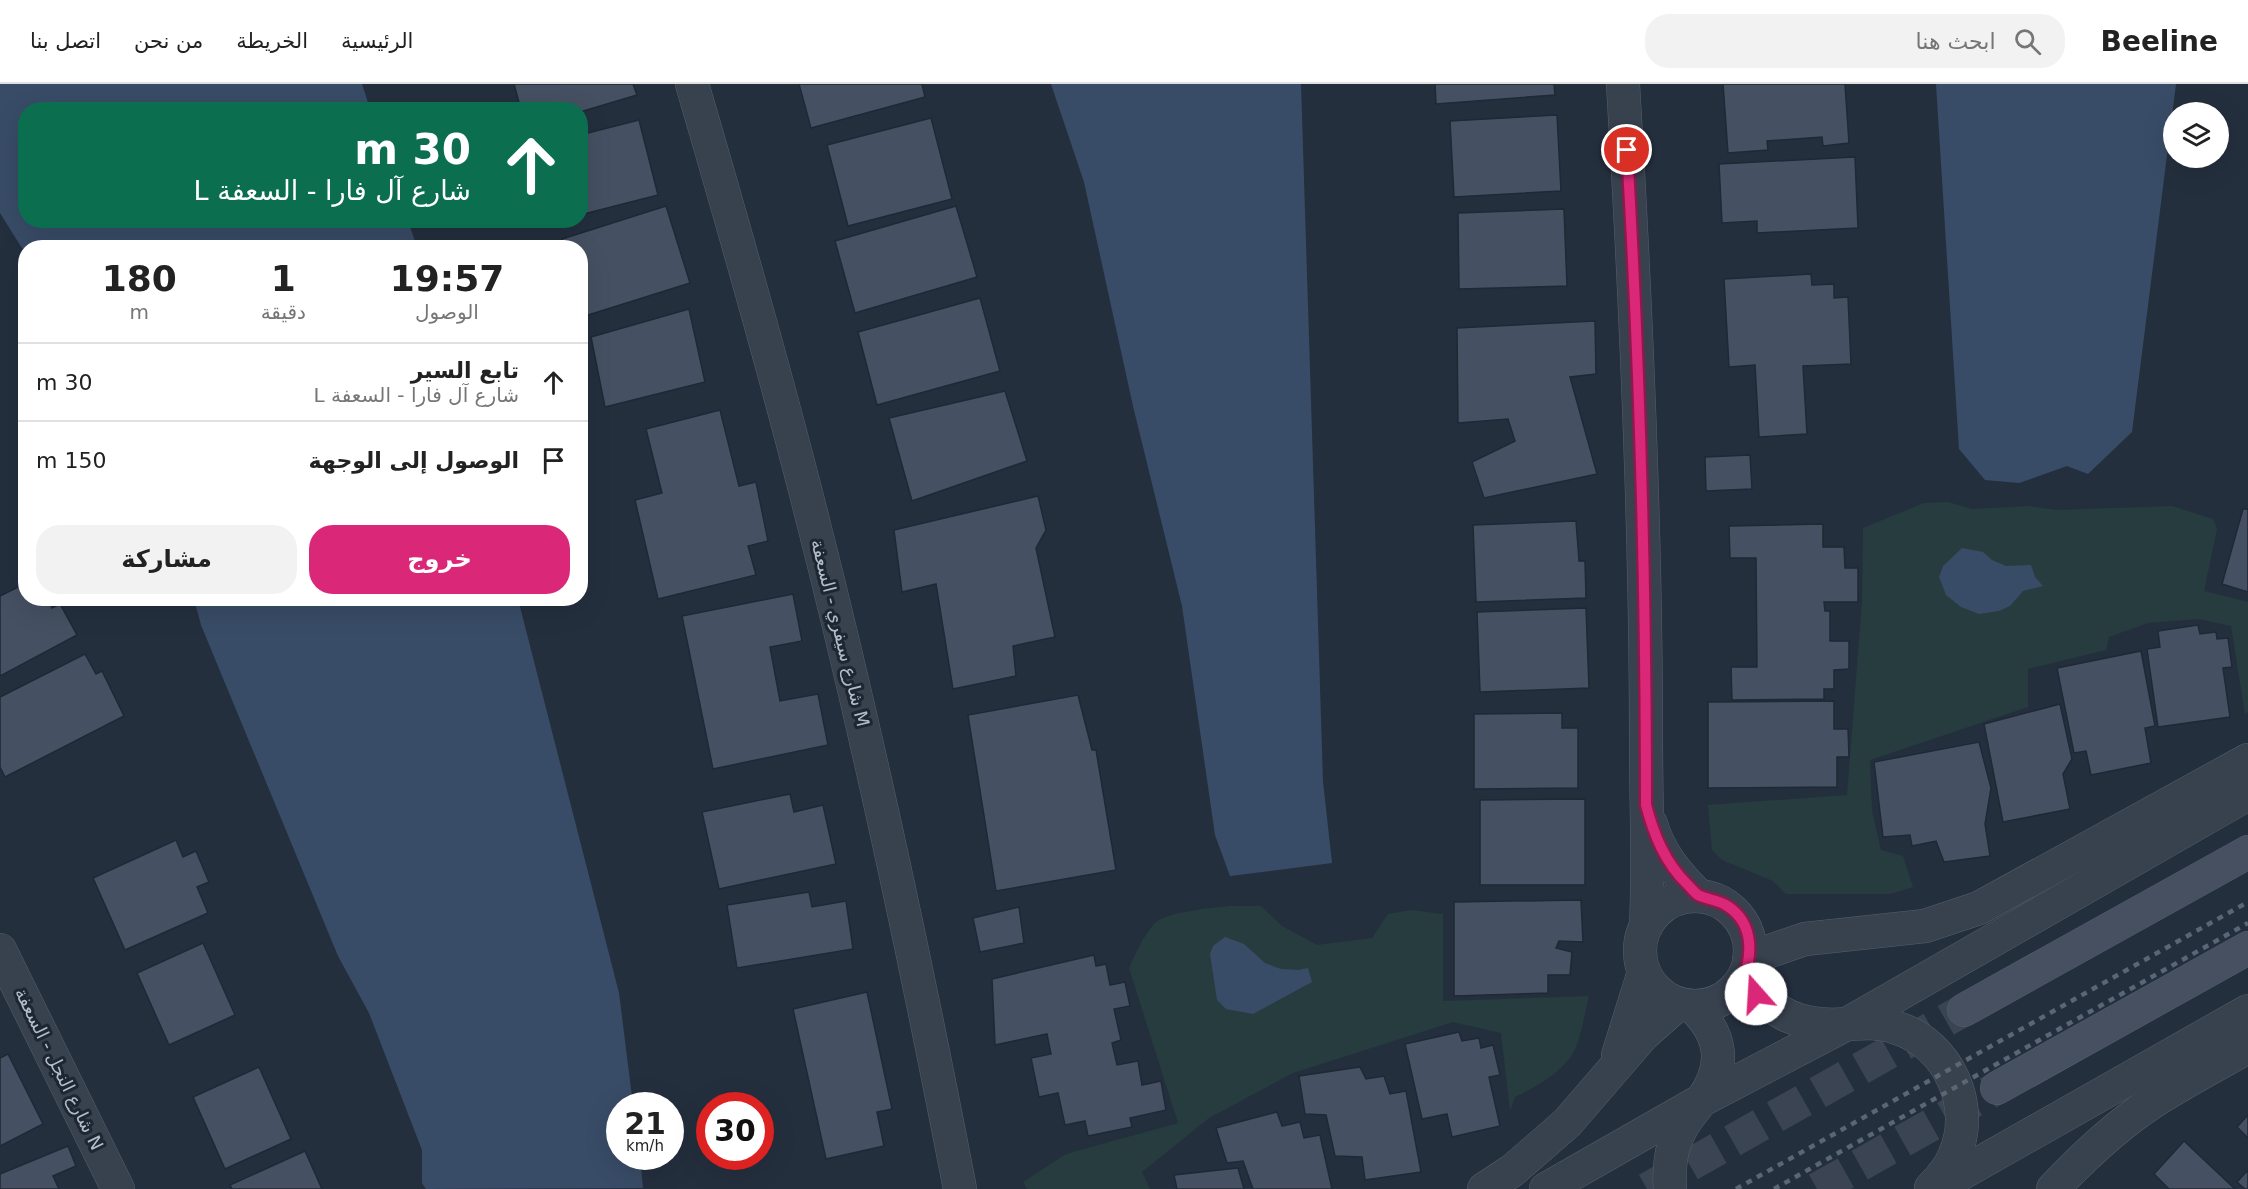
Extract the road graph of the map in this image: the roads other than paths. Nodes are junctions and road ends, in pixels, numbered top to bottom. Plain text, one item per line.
1 (692, 84) edge
2 (1623, 84) edge
3 (2248, 760) edge
4 (2248, 794) edge
5 (1646, 805) junction
6 (2248, 852) edge
7 (1699, 896) junction
8 (1739, 917) junction
9 (1646, 926) junction
10 (1824, 936) junction
11 (2248, 948) edge
12 (0, 950) edge
13 (1747, 969) junction
14 (1644, 972) junction
15 (1685, 1006) junction
16 (1964, 1010) tunnel mouth
17 (2248, 1011) edge
18 (1847, 1024) junction
19 (2248, 1047) edge
20 (1612, 1071) junction
21 (1997, 1088) tunnel mouth
22 (1702, 1100) junction
23 (118, 1189) edge
24 (960, 1189) edge
25 (1484, 1189) edge
26 (1546, 1189) edge
27 (1670, 1189) edge
28 (1932, 1189) edge
29 (2053, 1189) edge

1 - 24 street, شارع سيفري - السعفة M
2 - 5 street
3 - 10 street
4 - 18 street
5 - 7 street
5 - 9 street
6 - 16 main road
7 - 8 street
7 - 9 street
8 - 10 street
8 - 13 street
9 - 14 street
10 - 13 street
11 - 21 main road
12 - 23 street, شارع النجل - السعفة N
13 - 15 street
13 - 18 street
14 - 15 street
14 - 20 street
15 - 20 street
15 - 22 street
17 - 28 street
18 - 22 street
18 - 28 street
19 - 29 street
20 - 25 street
22 - 26 street
22 - 27 street

